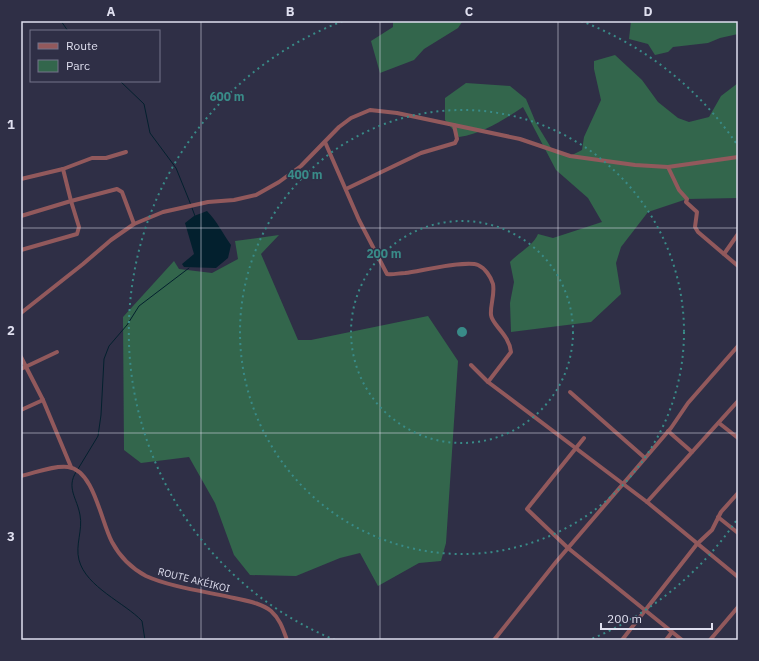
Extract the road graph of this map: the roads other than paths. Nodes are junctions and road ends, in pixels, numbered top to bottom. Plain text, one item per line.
1 (454, 125) junction
2 (325, 142) junction
3 (126, 152) dead end
4 (738, 158) edge
5 (668, 167) junction
6 (63, 169) junction
7 (21, 179) edge
8 (346, 189) junction
9 (71, 201) junction
10 (21, 216) edge
11 (134, 224) junction
12 (738, 234) edge
13 (21, 250) edge
14 (724, 254) junction
15 (738, 266) edge
16 (21, 313) edge
17 (738, 346) edge
18 (57, 352) dead end
19 (21, 357) edge
20 (471, 365) dead end
21 (26, 367) junction
22 (21, 369) edge
23 (488, 382) junction
24 (570, 392) dead end
25 (43, 400) junction
26 (738, 401) edge
27 (21, 410) edge
28 (719, 423) junction
29 (668, 431) junction
30 (584, 438) dead end
31 (738, 438) edge
32 (576, 447) junction
33 (692, 452) junction
34 (645, 458) junction
35 (71, 467) junction
36 (21, 476) edge
37 (623, 484) junction
38 (738, 493) edge
39 (647, 502) junction
40 (718, 517) junction
41 (738, 533) edge
42 (697, 544) junction
43 (568, 548) junction
44 (738, 577) edge
45 (738, 607) edge
46 (646, 610) junction
47 (672, 632) junction
48 (287, 640) edge
49 (494, 640) edge
50 (622, 640) edge
51 (666, 640) edge
52 (682, 640) edge
53 (710, 640) edge

1 - 2 street
1 - 5 street
1 - 8 street
2 - 8 street
2 - 11 street
3 - 6 street
4 - 5 street
5 - 14 street
6 - 7 street
6 - 9 street
8 - 23 street
9 - 10 street
9 - 11 street
9 - 13 street
11 - 16 street
12 - 14 street
14 - 15 street
17 - 29 street
18 - 21 street
19 - 21 street
20 - 23 street
21 - 22 street
21 - 25 street
23 - 32 street
24 - 34 street
25 - 27 street
25 - 35 street
26 - 28 street
28 - 31 street
28 - 33 street
29 - 33 street
29 - 34 street
30 - 32 street
32 - 37 street
32 - 43 street
33 - 39 street
34 - 37 street
35 - 36 street
35 - 48 street, ROUTE AKÉIKOI
37 - 39 street
37 - 43 street
38 - 40 street
39 - 42 street
40 - 41 street
40 - 42 street
42 - 44 street
42 - 46 street
43 - 46 street
43 - 49 street
45 - 53 street
46 - 47 street
46 - 50 street
47 - 51 street
47 - 52 street

